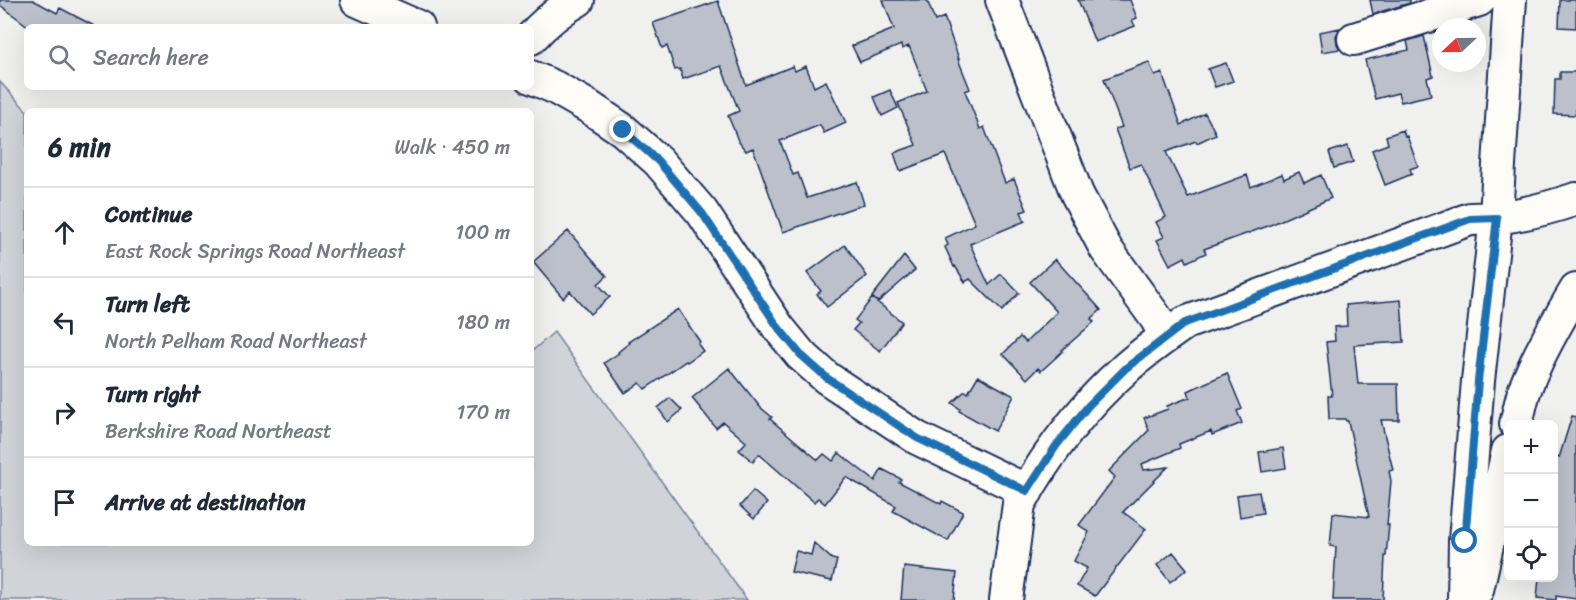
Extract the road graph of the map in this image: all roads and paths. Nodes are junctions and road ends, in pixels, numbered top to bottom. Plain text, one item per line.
1 (357, 0) edge
2 (578, 0) edge
3 (1002, 0) edge
4 (1479, 0) edge
5 (1510, 0) edge
6 (411, 24) edge
7 (534, 34) edge
8 (1354, 39) dead end
9 (534, 78) edge
10 (1576, 199) edge
11 (1497, 218) junction
12 (1576, 290) edge
13 (1166, 336) junction
14 (1517, 420) edge
15 (1504, 473) edge
16 (1027, 491) junction
17 (1006, 600) edge
18 (1464, 600) edge
19 (1475, 600) edge

1 - 6 street
2 - 7 street
3 - 13 street
4 - 8 street
5 - 11 street
9 - 16 street
10 - 11 street
11 - 13 street
11 - 18 street
12 - 14 street
13 - 16 street
15 - 19 street
16 - 17 street

